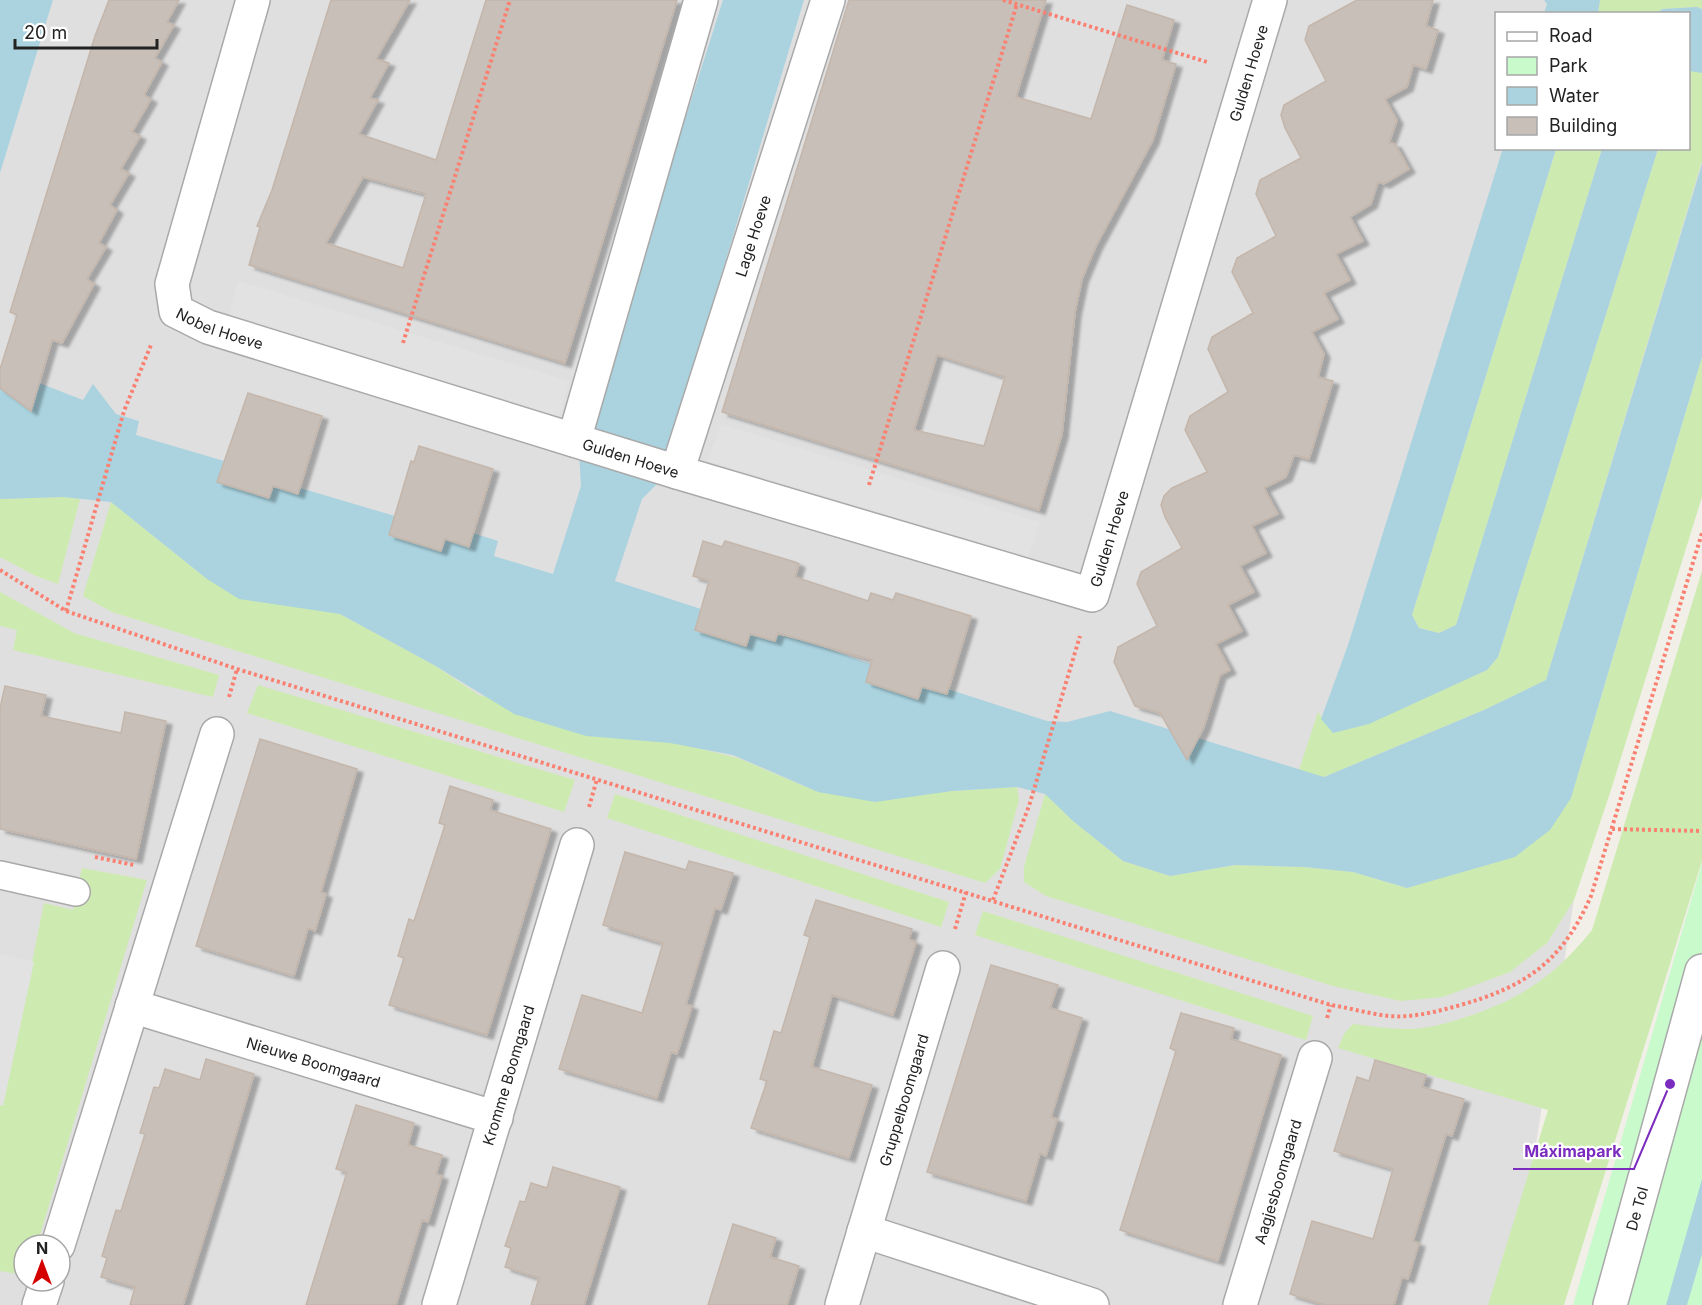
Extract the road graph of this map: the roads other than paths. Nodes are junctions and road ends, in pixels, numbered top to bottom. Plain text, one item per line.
1 (253, 0) edge
2 (700, 0) edge
3 (828, 0) edge
4 (1270, 0) edge
5 (577, 441) junction
6 (674, 471) junction
7 (217, 734) dead end
8 (577, 845) dead end
9 (0, 875) edge
10 (76, 892) dead end
11 (944, 968) dead end
12 (1702, 971) edge
13 (132, 1006) junction
14 (1315, 1058) dead end
15 (496, 1118) junction
16 (864, 1231) junction
17 (62, 1233) edge
18 (439, 1305) edge
19 (842, 1305) edge
20 (1092, 1305) edge
21 (1240, 1305) edge
22 (1610, 1305) edge

1 - 5 street, Nobel Hoeve
2 - 5 street
3 - 6 street, Lage Hoeve
4 - 6 street, Gulden Hoeve
5 - 6 street, Gulden Hoeve
7 - 13 street
8 - 15 street, Kromme Boomgaard
9 - 10 lane
11 - 16 street, Gruppelboomgaard
12 - 22 street, De Tol
13 - 15 street, Nieuwe Boomgaard
13 - 17 street
14 - 21 street, Aagjesboomgaard
15 - 18 street, Kromme Boomgaard
16 - 19 street, Gruppelboomgaard
16 - 20 street

